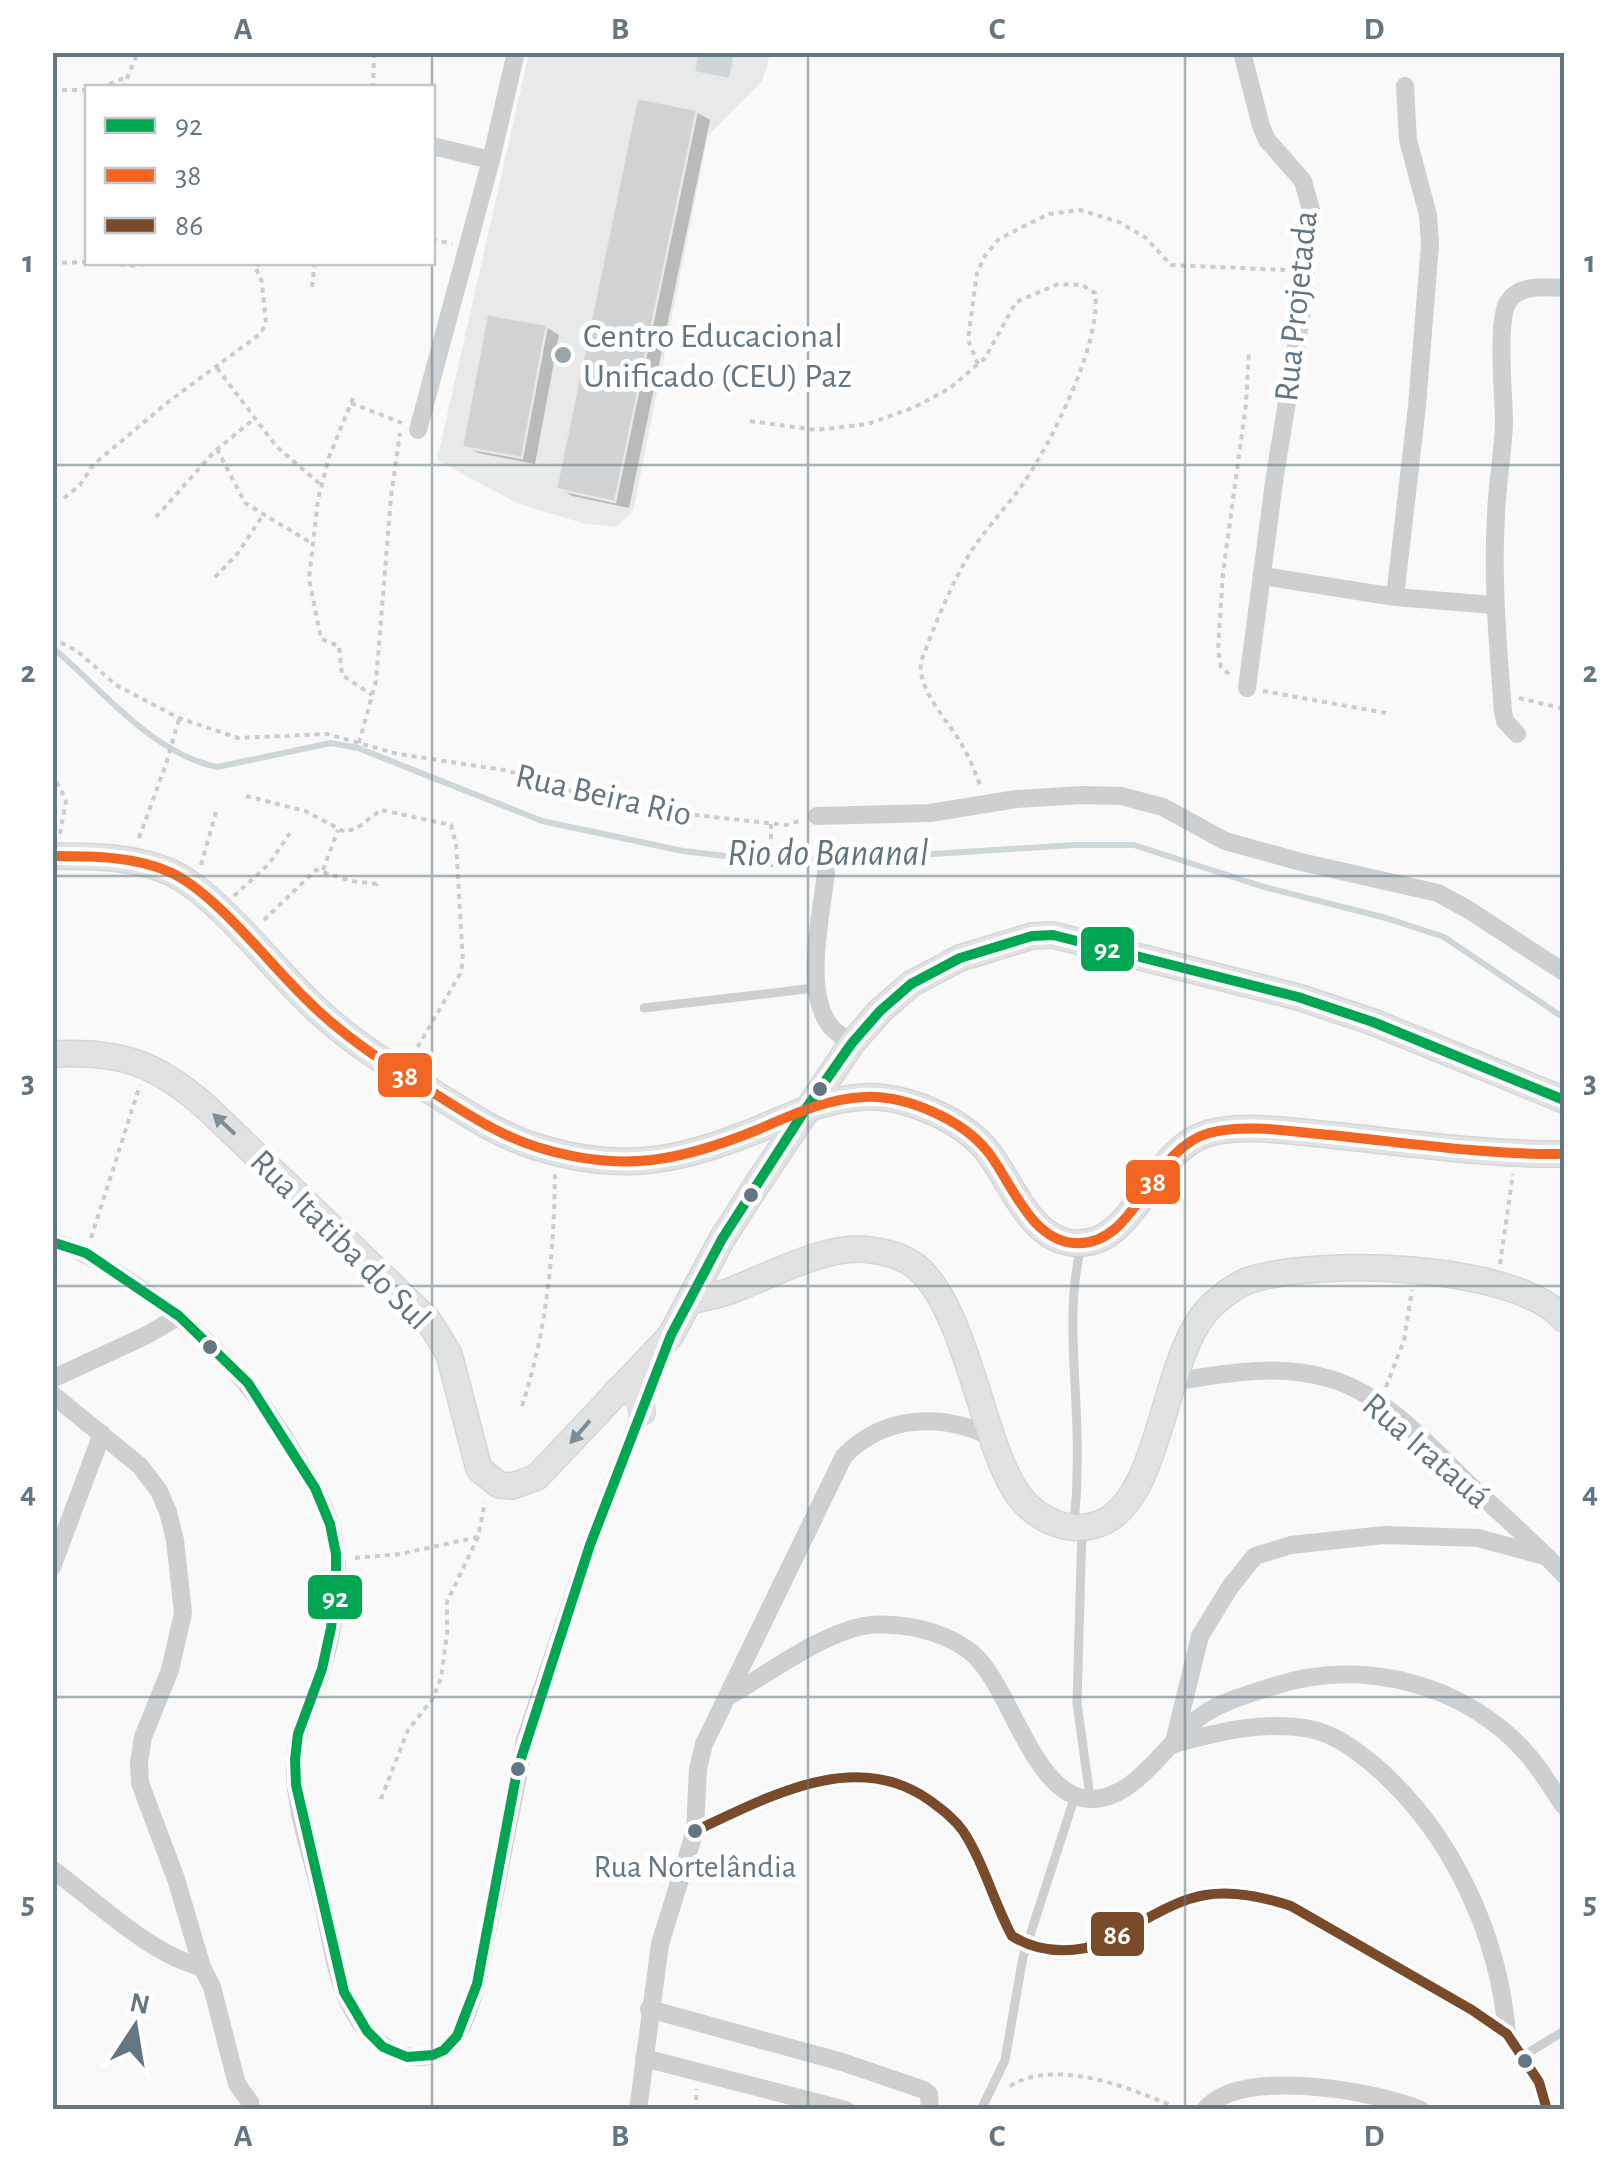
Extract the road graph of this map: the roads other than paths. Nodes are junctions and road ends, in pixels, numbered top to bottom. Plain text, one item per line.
1 (516, 52) edge
2 (1242, 52) edge
3 (1405, 86) dead end
4 (435, 147) edge
5 (491, 160) junction
6 (1564, 288) edge
7 (410, 426) road end
8 (1263, 576) junction
9 (1395, 597) junction
10 (1494, 605) junction
11 (1247, 688) dead end
12 (1516, 734) dead end
13 (818, 816) road end
14 (55, 856) edge
15 (826, 872) dead end
16 (1564, 972) edge
17 (815, 988) junction
18 (644, 1008) dead end
19 (852, 1043) junction
20 (52, 1054) edge
21 (1564, 1100) edge
22 (806, 1108) junction
23 (1564, 1154) edge
24 (52, 1242) edge
25 (1082, 1244) junction
26 (708, 1268) junction
27 (763, 1276) junction
28 (690, 1301) junction
29 (179, 1316) junction
30 (1564, 1319) edge
31 (671, 1335) junction
32 (52, 1379) edge
33 (1172, 1382) junction
34 (617, 1390) junction
35 (52, 1394) edge
36 (642, 1412) junction
37 (102, 1434) junction
38 (993, 1438) junction
39 (1078, 1528) junction
40 (1548, 1558) junction
41 (52, 1567) edge
42 (1564, 1575) edge
43 (729, 1696) junction
44 (1174, 1744) junction
45 (1082, 1798) junction
46 (1564, 1806) edge
47 (695, 1831) junction
48 (52, 1869) edge
49 (1027, 1946) junction
50 (202, 1967) junction
51 (649, 2009) junction
52 (1564, 2031) edge
53 (1507, 2034) junction
54 (1524, 2056) junction
55 (644, 2058) junction
56 (251, 2110) edge
57 (638, 2110) edge
58 (846, 2110) edge
59 (930, 2110) edge
60 (981, 2110) edge
61 (1204, 2110) edge
62 (1421, 2110) edge
63 (1547, 2110) edge

1 - 5 street
2 - 8 street, Rua Projetada
3 - 9 street
4 - 5 street
5 - 7 street
6 - 10 street
8 - 9 street
8 - 11 street, Rua Projetada
9 - 10 street
10 - 12 street
13 - 16 street
14 - 22 main road
15 - 17 street
17 - 18 lane
17 - 19 street
19 - 21 main road
19 - 22 main road
34 -> 20 main road, Rua Itatiba do Sul
22 - 25 main road
22 - 26 main road
23 - 25 main road
24 - 29 street
25 - 39 lane
26 - 27 main road
26 - 28 main road
27 - 28 main road
27 - 38 main road
28 - 31 main road
29 - 32 street
29 - 36 street
30 - 33 main road
31 - 34 main road
31 - 36 street
33 - 39 main road
33 - 40 street, Rua Iratauá
34 - 36 main road
35 - 37 street
37 - 41 street
37 - 50 street
38 - 39 main road
38 - 43 street
39 - 45 lane
40 - 42 street, Rua Iratauá
40 - 44 street
43 - 45 street
43 - 47 street
44 - 45 street
44 - 46 street
44 - 53 street
45 - 49 lane
47 - 49 street
47 - 51 street
48 - 50 street
49 - 53 street
49 - 60 lane
50 - 56 street
51 - 55 street
51 - 59 street
52 - 54 lane
53 - 54 street
54 - 63 street
55 - 57 street
55 - 58 street
61 - 62 street

